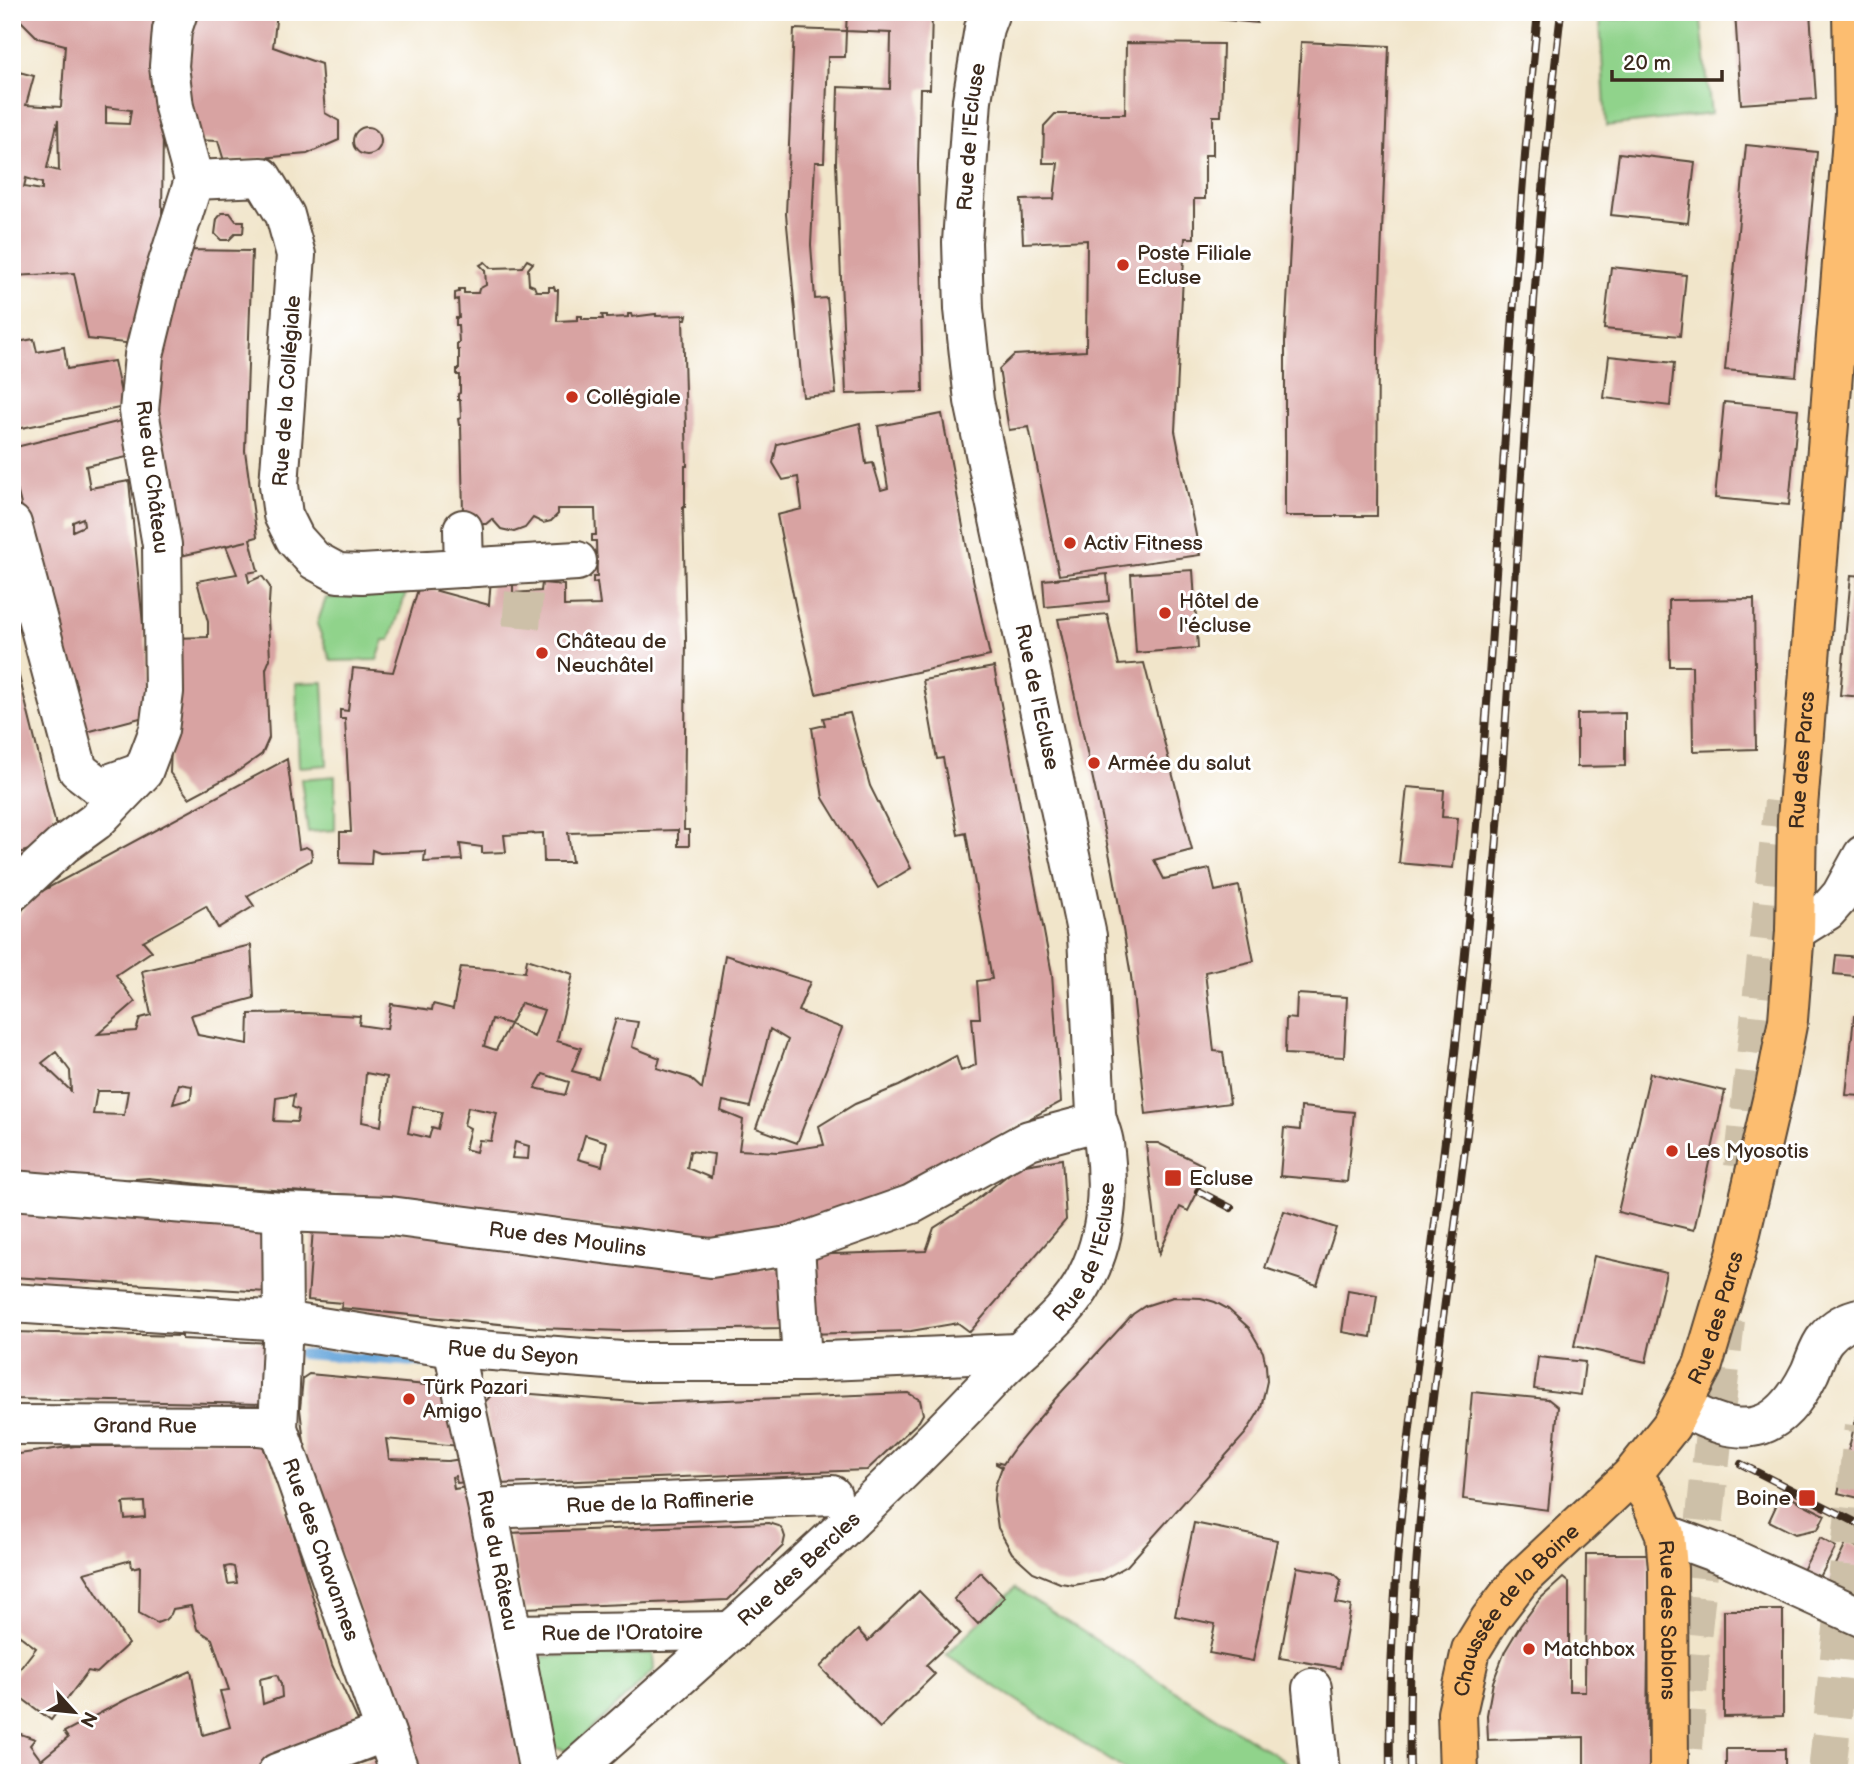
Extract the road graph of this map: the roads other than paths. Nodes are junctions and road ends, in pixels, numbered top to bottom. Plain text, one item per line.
1 (177, 12) edge
2 (990, 12) edge
3 (1853, 12) edge
4 (194, 180) junction
5 (12, 524) edge
6 (463, 529) dead end
7 (578, 561) dead end
8 (464, 568) junction
9 (143, 772) junction
10 (1863, 855) edge
11 (12, 892) edge
12 (1795, 931) junction
13 (1097, 1122) junction
14 (12, 1190) edge
15 (282, 1212) junction
16 (795, 1245) junction
17 (12, 1303) edge
18 (1863, 1317) edge
19 (283, 1321) junction
20 (453, 1348) junction
21 (1017, 1353) junction
22 (802, 1362) junction
23 (1682, 1407) junction
24 (12, 1425) edge
25 (278, 1428) junction
26 (1632, 1475) junction
27 (832, 1495) dead end
28 (488, 1509) junction
29 (1665, 1534) junction
30 (1863, 1618) edge
31 (732, 1631) junction
32 (512, 1634) junction
33 (1312, 1688) dead end
34 (385, 1732) junction
35 (550, 1770) edge
36 (277, 1773) edge
37 (400, 1773) edge
38 (1320, 1773) edge
39 (1459, 1773) edge
40 (1669, 1773) edge

1 - 4 street
2 - 13 street, Rue de l'Ecluse
3 - 12 main road, Rue des Parcs
4 - 8 street, Rue de la Collégiale
4 - 9 street, Rue du Château
5 - 9 street
6 - 8 street
7 - 8 street, Rue de la Collégiale
9 - 11 street, Rue du Château
10 - 12 street
12 - 23 main road, Rue des Parcs
13 - 16 street, Rue des Moulins
13 - 21 street, Rue de l'Ecluse
14 - 15 street, Rue des Moulins
15 - 16 street, Rue des Moulins
15 - 19 street, Rue des Chavannes
16 - 22 street
17 - 19 street, Rue du Seyon
18 - 23 street
19 - 20 street, Rue du Seyon
19 - 25 street, Rue des Chavannes
20 - 22 street, Rue du Seyon
20 - 28 street, Rue du Râteau
21 - 22 street, Rue du Seyon
21 - 31 street, Rue des Bercles
23 - 26 main road, Rue des Parcs
24 - 25 street, Grand Rue
25 - 34 street, Rue des Chavannes
26 - 29 main road, Rue des Sablons
26 - 39 main road, Chaussée de la Boine
27 - 28 street, Rue de la Raffinerie
28 - 32 street, Rue du Râteau
29 - 30 street
29 - 40 main road, Rue des Sablons
31 - 32 street, Rue de l'Oratoire
31 - 35 street, Rue des Bercles
32 - 35 street, Rue du Râteau
33 - 38 street
34 - 36 street
34 - 37 street, Rue des Chavannes

